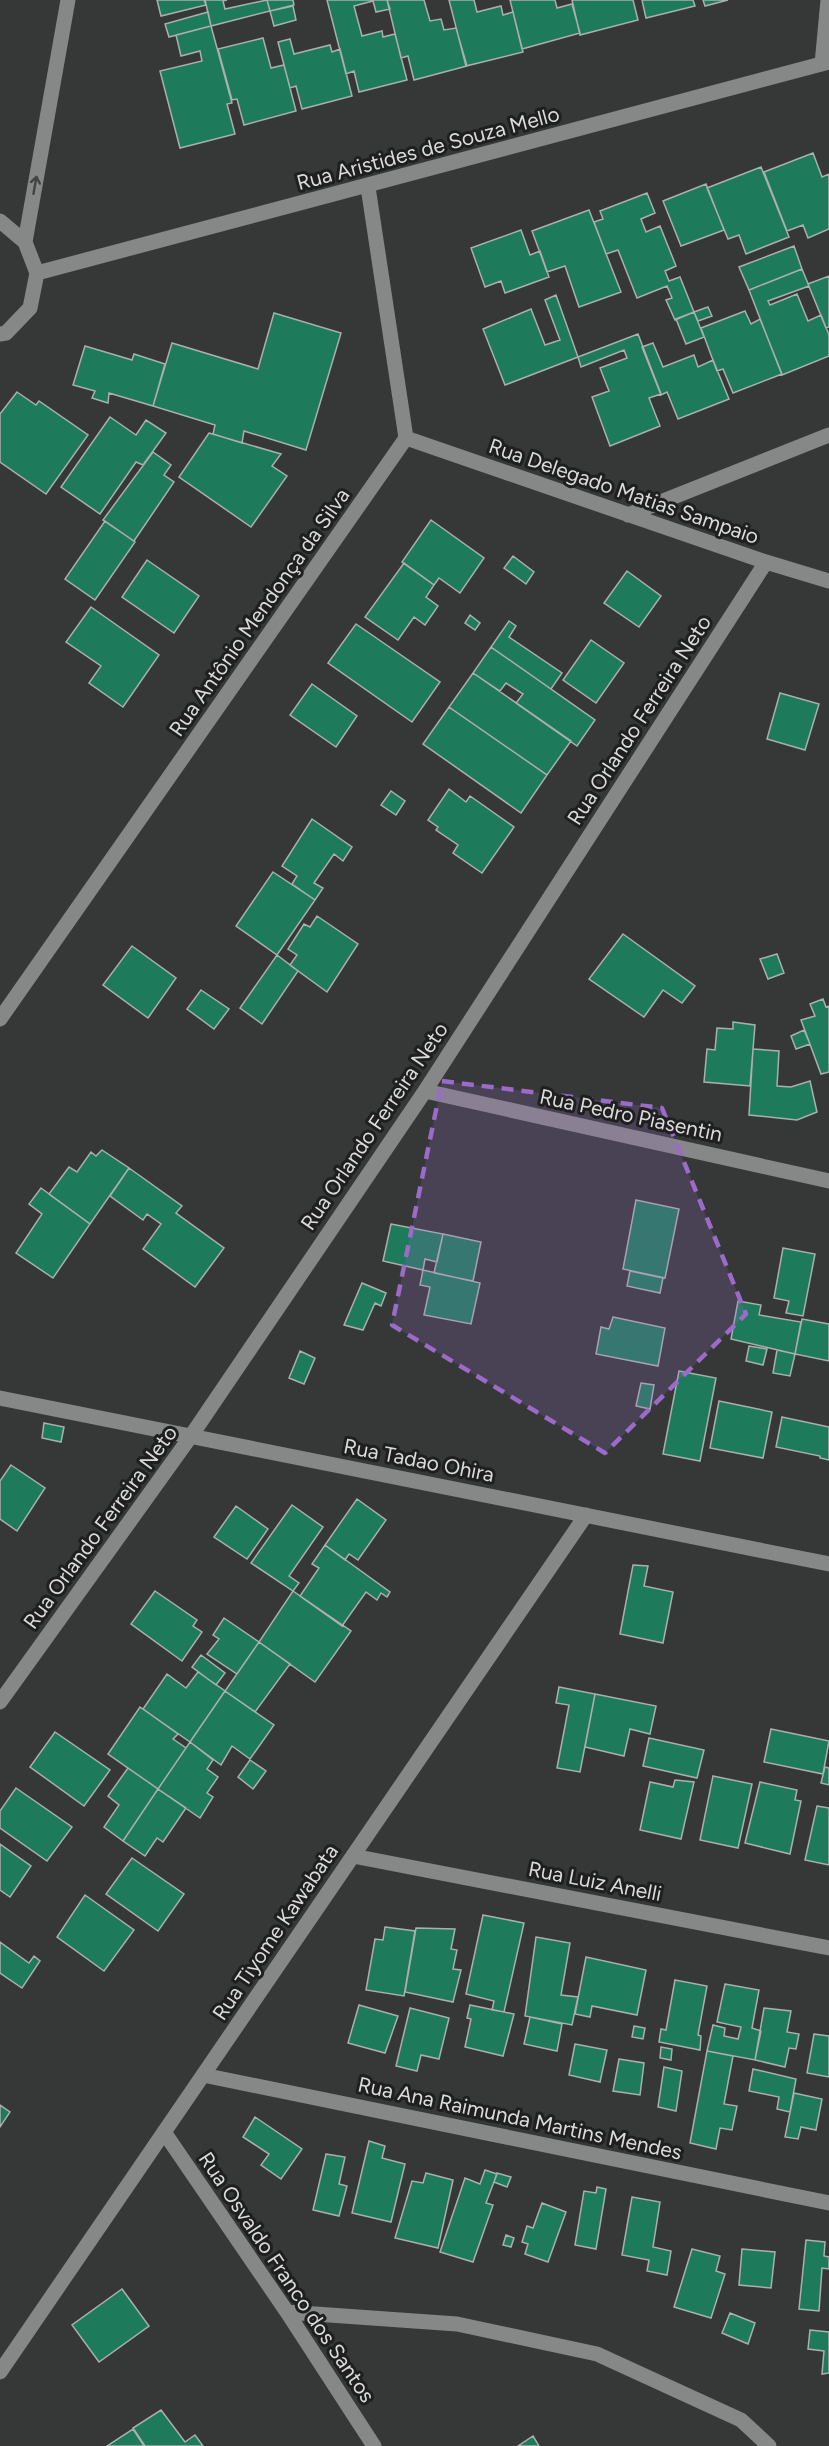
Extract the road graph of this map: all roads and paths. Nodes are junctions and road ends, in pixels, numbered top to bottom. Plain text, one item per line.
1 (68, 0) edge
2 (828, 0) edge
3 (826, 63) edge
4 (368, 187) junction
5 (0, 221) edge
6 (25, 242) junction
7 (37, 273) junction
8 (2, 337) edge
9 (829, 435) edge
10 (406, 438) junction
11 (628, 514) junction
12 (766, 562) junction
13 (829, 582) edge
14 (0, 1019) edge
15 (424, 1091) junction
16 (829, 1181) edge
17 (0, 1398) edge
18 (190, 1436) junction
19 (586, 1515) junction
20 (829, 1564) edge
21 (0, 1702) edge
22 (353, 1856) junction
23 (829, 1948) edge
24 (203, 2075) junction
25 (164, 2132) junction
26 (829, 2203) edge
27 (287, 2312) junction
28 (0, 2372) edge
29 (374, 2446) edge
30 (769, 2446) edge

6 -> 1 street
2 - 3 street
3 - 4 street, Rua Aristides de Souza Mello
4 - 7 street, Rua Aristides de Souza Mello
4 - 10 street
5 - 6 street
6 - 7 street
7 - 8 street
9 - 11 street
10 - 11 street, Rua Delegado Matias Sampaio
10 - 14 street, Rua Antônio Mendonça da Silva
11 - 12 street, Rua Delegado Matias Sampaio
12 - 13 street, Rua Delegado Matias Sampaio
12 - 15 street, Rua Orlando Ferreira Neto
15 - 16 street, Rua Pedro Piasentin
15 - 18 street, Rua Orlando Ferreira Neto
17 - 18 street, Rua Tadao Ohira
18 - 19 street, Rua Tadao Ohira
18 - 21 street, Rua Orlando Ferreira Neto
19 - 20 street, Rua Tadao Ohira
19 - 22 street, Rua Tiyome Kawabata
22 - 23 street, Rua Luiz Anelli
22 - 24 street, Rua Tiyome Kawabata
24 - 25 street, Rua Tiyome Kawabata
24 - 26 street, Rua Ana Raimunda Martins Mendes
25 - 27 street, Rua Osvaldo Franco dos Santos
25 - 28 street, Rua Tiyome Kawabata
27 - 29 street, Rua Osvaldo Franco dos Santos
27 - 30 street

